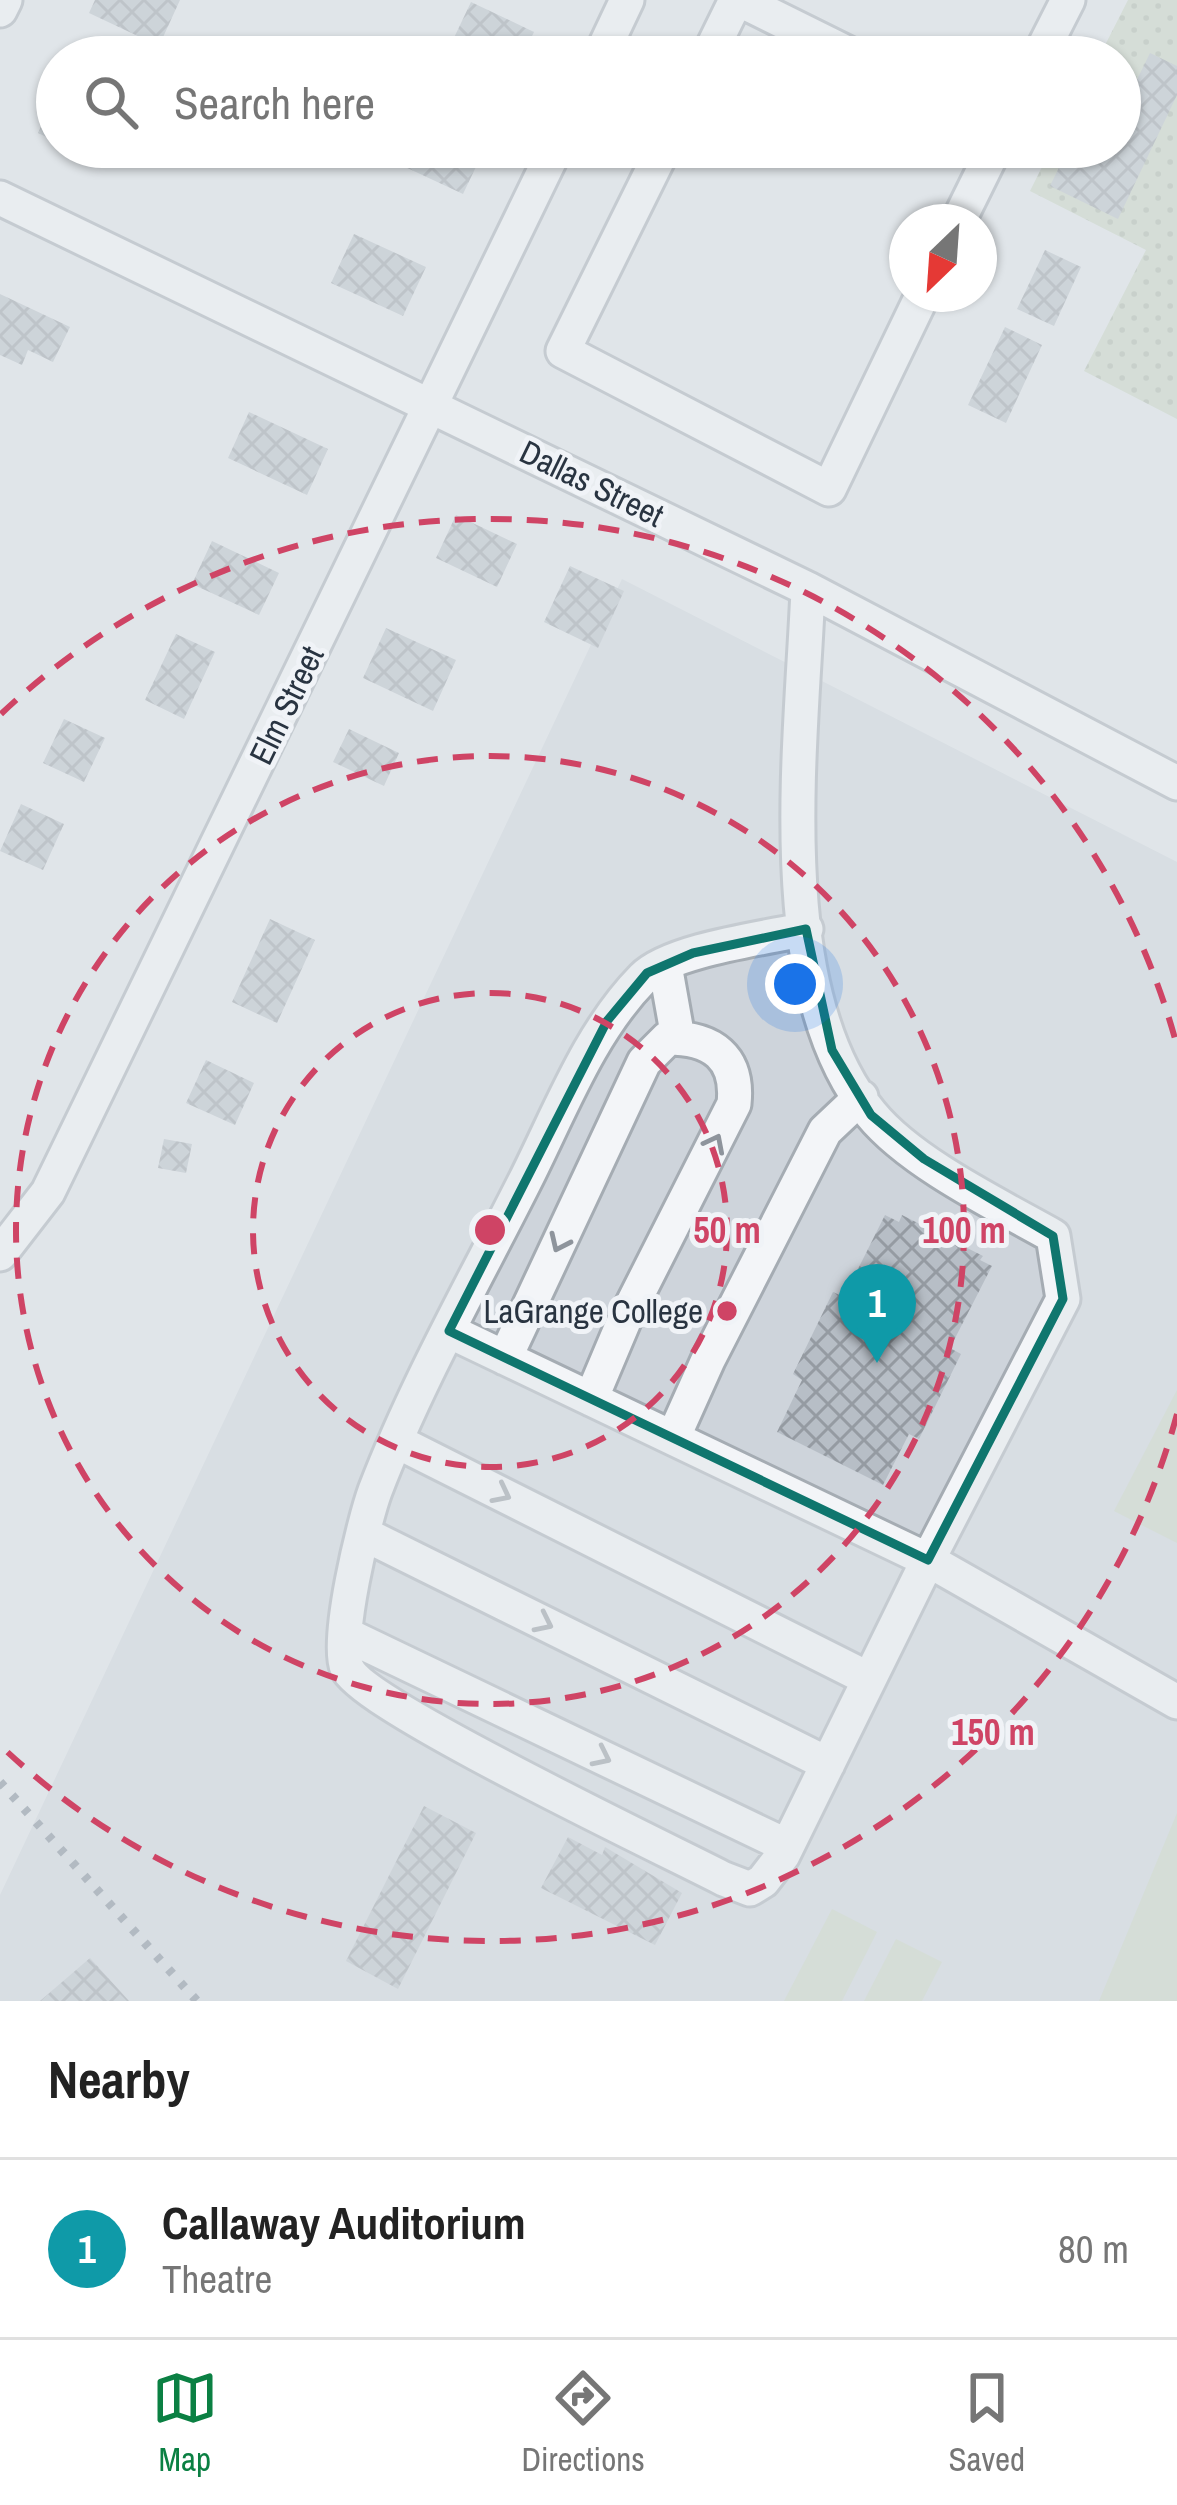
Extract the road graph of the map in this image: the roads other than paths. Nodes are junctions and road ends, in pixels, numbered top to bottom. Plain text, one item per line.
1 (5, 0) edge
2 (627, 0) edge
3 (738, 0) edge
4 (1068, 0) edge
5 (0, 10) edge
6 (609, 36) edge
7 (719, 36) edge
8 (812, 36) edge
9 (1050, 36) edge
10 (546, 168) edge
11 (654, 168) edge
12 (985, 168) edge
13 (0, 198) edge
14 (967, 204) edge
15 (914, 312) edge
16 (433, 406) junction
17 (808, 589) junction
18 (1177, 783) edge
19 (806, 929) junction
20 (665, 965) junction
21 (678, 1038) junction
22 (861, 1097) junction
23 (0, 1254) edge
24 (449, 1331) junction
25 (505, 1358) junction
26 (591, 1400) junction
27 (673, 1438) junction
28 (398, 1442) junction
29 (364, 1534) junction
30 (928, 1560) junction
31 (345, 1634) junction
32 (869, 1678) junction
33 (1177, 1702) edge
34 (828, 1764) junction
35 (788, 1846) junction

1 - 5 street
2 - 6 street
3 - 7 street
3 - 8 street
4 - 9 street
10 - 16 street, Elm Street
11 - 15 street
12 - 14 street
13 - 16 street, Dallas Street
16 - 17 street, Dallas Street
16 - 23 street, Elm Street
17 - 18 street, Dallas Street
17 - 19 street
19 - 20 street
19 - 22 street
20 - 21 street
20 - 24 street
21 -> 25 street
26 -> 21 street
22 - 27 street
22 - 30 street
24 - 25 street
24 - 28 street
25 - 26 street
26 - 27 street
27 - 30 street
28 - 29 street
28 -> 32 street
29 - 31 street
29 -> 34 street
30 - 32 street
30 - 33 street
31 -> 35 street
31 - 35 street
32 - 34 street
34 - 35 street

